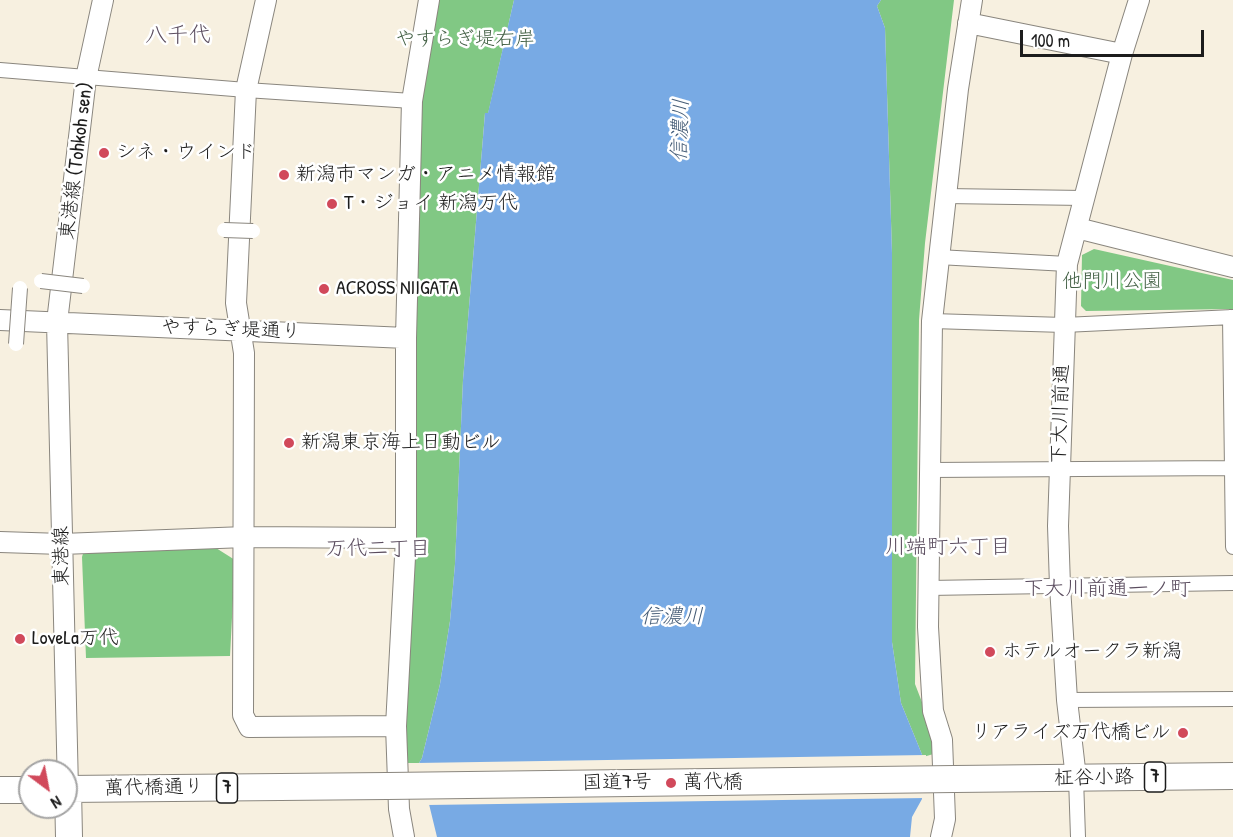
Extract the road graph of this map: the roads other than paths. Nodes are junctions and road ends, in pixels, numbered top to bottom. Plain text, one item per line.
1 (103, 0) edge
2 (266, 0) edge
3 (429, 0) edge
4 (972, 0) edge
5 (1139, 0) edge
6 (968, 23) junction
7 (1122, 54) junction
8 (0, 70) edge
9 (86, 78) junction
10 (246, 90) junction
11 (412, 101) junction
12 (945, 196) junction
13 (1084, 198) junction
14 (1077, 228) junction
15 (224, 230) dead end
16 (254, 231) dead end
17 (938, 257) junction
18 (1067, 264) junction
19 (1233, 267) edge
20 (41, 280) dead end
21 (83, 286) dead end
22 (20, 288) dead end
23 (1231, 317) edge
24 (0, 320) edge
25 (932, 321) junction
26 (57, 322) junction
27 (1064, 326) junction
28 (241, 330) junction
29 (406, 338) junction
30 (16, 344) dead end
31 (1232, 468) edge
32 (1059, 469) junction
33 (930, 470) junction
34 (245, 537) junction
35 (406, 538) junction
36 (0, 542) edge
37 (62, 544) junction
38 (1233, 547) edge
39 (1233, 583) edge
40 (1060, 586) junction
41 (928, 588) junction
42 (1233, 699) edge
43 (1067, 700) junction
44 (396, 726) junction
45 (66, 759) edge
46 (1233, 776) edge
47 (1076, 778) junction
48 (955, 780) joint
49 (387, 786) joint
50 (78, 789) edge
51 (0, 790) edge
52 (18, 790) edge
53 (68, 819) edge
54 (69, 837) edge
55 (404, 837) edge
56 (941, 837) edge
57 (1078, 837) edge

1 - 9 street, 東港線 (Tohkoh sen)
2 - 10 street
3 - 11 street
4 - 6 street
5 - 7 street, 下大川前通
6 - 7 street
6 - 12 street
7 - 13 street, 下大川前通
8 - 9 street
9 - 10 street
9 - 26 street, 東港線 (Tohkoh sen)
10 - 11 street
10 - 28 street
11 - 29 street
12 - 13 street
12 - 17 street
13 - 14 street, 下大川前通
14 - 18 street, 下大川前通
14 - 19 street
15 - 16 street, bridge
17 - 18 street
17 - 25 street
18 - 27 street, 下大川前通
20 - 21 street, bridge
22 - 30 street, bridge
23 - 27 street
23 - 31 street
24 - 26 street, やすらぎ堤通り
25 - 27 street
25 - 33 street
26 - 28 street, やすらぎ堤通り
26 - 37 street, 東港線
27 - 32 street, 下大川前通
28 - 29 street, やすらぎ堤通り
28 - 34 street
29 - 35 street
31 - 32 street
31 - 38 street
32 - 33 street
32 - 40 street, 下大川前通
33 - 41 street
34 - 35 street
34 - 37 street
34 - 44 street
35 - 44 street
36 - 37 street
37 - 45 street, 東港線
39 - 40 street
40 - 41 street
40 - 43 street, 下大川前通
41 - 56 street
42 - 43 street
43 - 47 street, 下大川前通
44 - 55 street
46 - 47 highway, 柾谷小路 / 7
47 - 48 highway, 柾谷小路 / 7
47 - 57 street, 下大川前通
48 - 49 highway, 国道7号 / 7, bridge
49 - 50 highway, 萬代橋通り / 7
51 - 52 highway
53 - 54 highway

